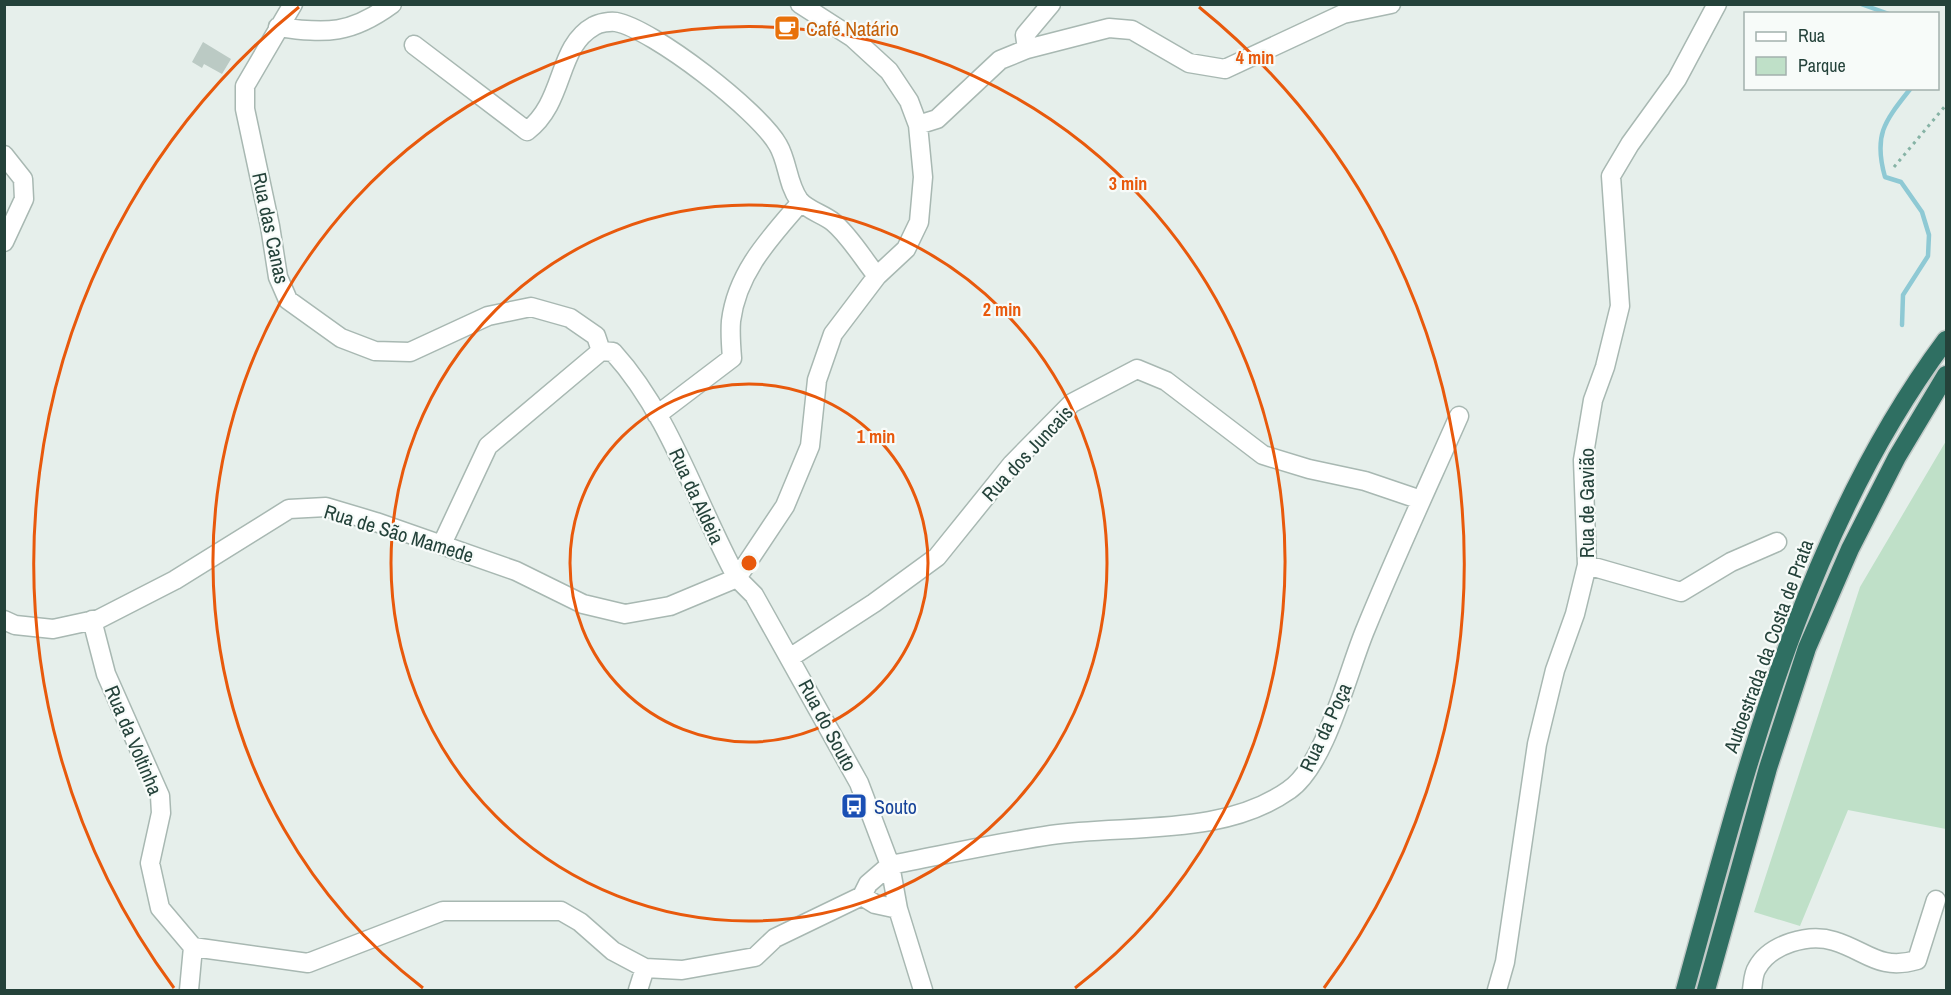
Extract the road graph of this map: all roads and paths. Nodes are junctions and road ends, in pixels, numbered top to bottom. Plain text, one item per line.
1 (293, 4) edge
2 (392, 4) edge
3 (800, 4) edge
4 (1051, 4) edge
5 (1391, 4) edge
6 (1717, 4) edge
7 (279, 27) junction
8 (414, 45) dead end
9 (1027, 49) junction
10 (1947, 105) edge
11 (918, 125) junction
12 (4, 155) edge
13 (1894, 167) dead end
14 (801, 202) junction
15 (4, 242) edge
16 (877, 276) junction
17 (1947, 340) edge
18 (600, 351) junction
19 (1947, 375) edge
20 (657, 415) junction
21 (1460, 416) dead end
22 (1422, 500) junction
23 (1777, 542) dead end
24 (442, 544) junction
25 (1587, 565) junction
26 (736, 578) junction
27 (4, 620) edge
28 (92, 620) junction
29 (791, 657) junction
30 (890, 865) junction
31 (862, 896) junction
32 (1936, 900) dead end
33 (898, 909) junction
34 (193, 947) junction
35 (645, 968) junction
36 (189, 990) edge
37 (638, 990) edge
38 (923, 990) edge
39 (1497, 990) edge
40 (1685, 990) edge
41 (1706, 990) edge
42 (1752, 990) edge

1 - 7 street, Rua das Canas
2 - 7 street
3 - 11 street
4 - 9 street
5 - 9 street
6 - 25 street, Rua de Gavião
7 - 18 street, Rua das Canas
8 - 14 street
9 - 11 street
10 - 13 path
11 - 16 street
12 - 15 street
14 - 16 street
14 - 20 street
16 - 26 street
17 - 40 highway, Autoestrada da Costa de Prata
18 - 20 street, Rua da Aldeia
18 - 24 street
19 - 41 highway, Autoestrada da Costa de Prata
20 - 26 street, Rua da Aldeia
21 - 22 street, Rua da Poça
22 - 29 street, Rua dos Juncais
22 - 30 street, Rua da Poça
23 - 25 street
24 - 26 street, Rua de São Mamede
24 - 28 street, Rua de São Mamede
25 - 39 street, Rua de Gavião
26 - 29 street, Rua do Souto
27 - 28 street, Rua de São Mamede
28 - 34 street, Rua da Voltinha
29 - 30 street, Rua do Souto
30 - 31 street
30 - 33 street, Rua do Souto
31 - 33 street
31 - 35 street
32 - 42 street
33 - 38 street, Rua do Souto
34 - 35 street
34 - 36 street
35 - 37 street

